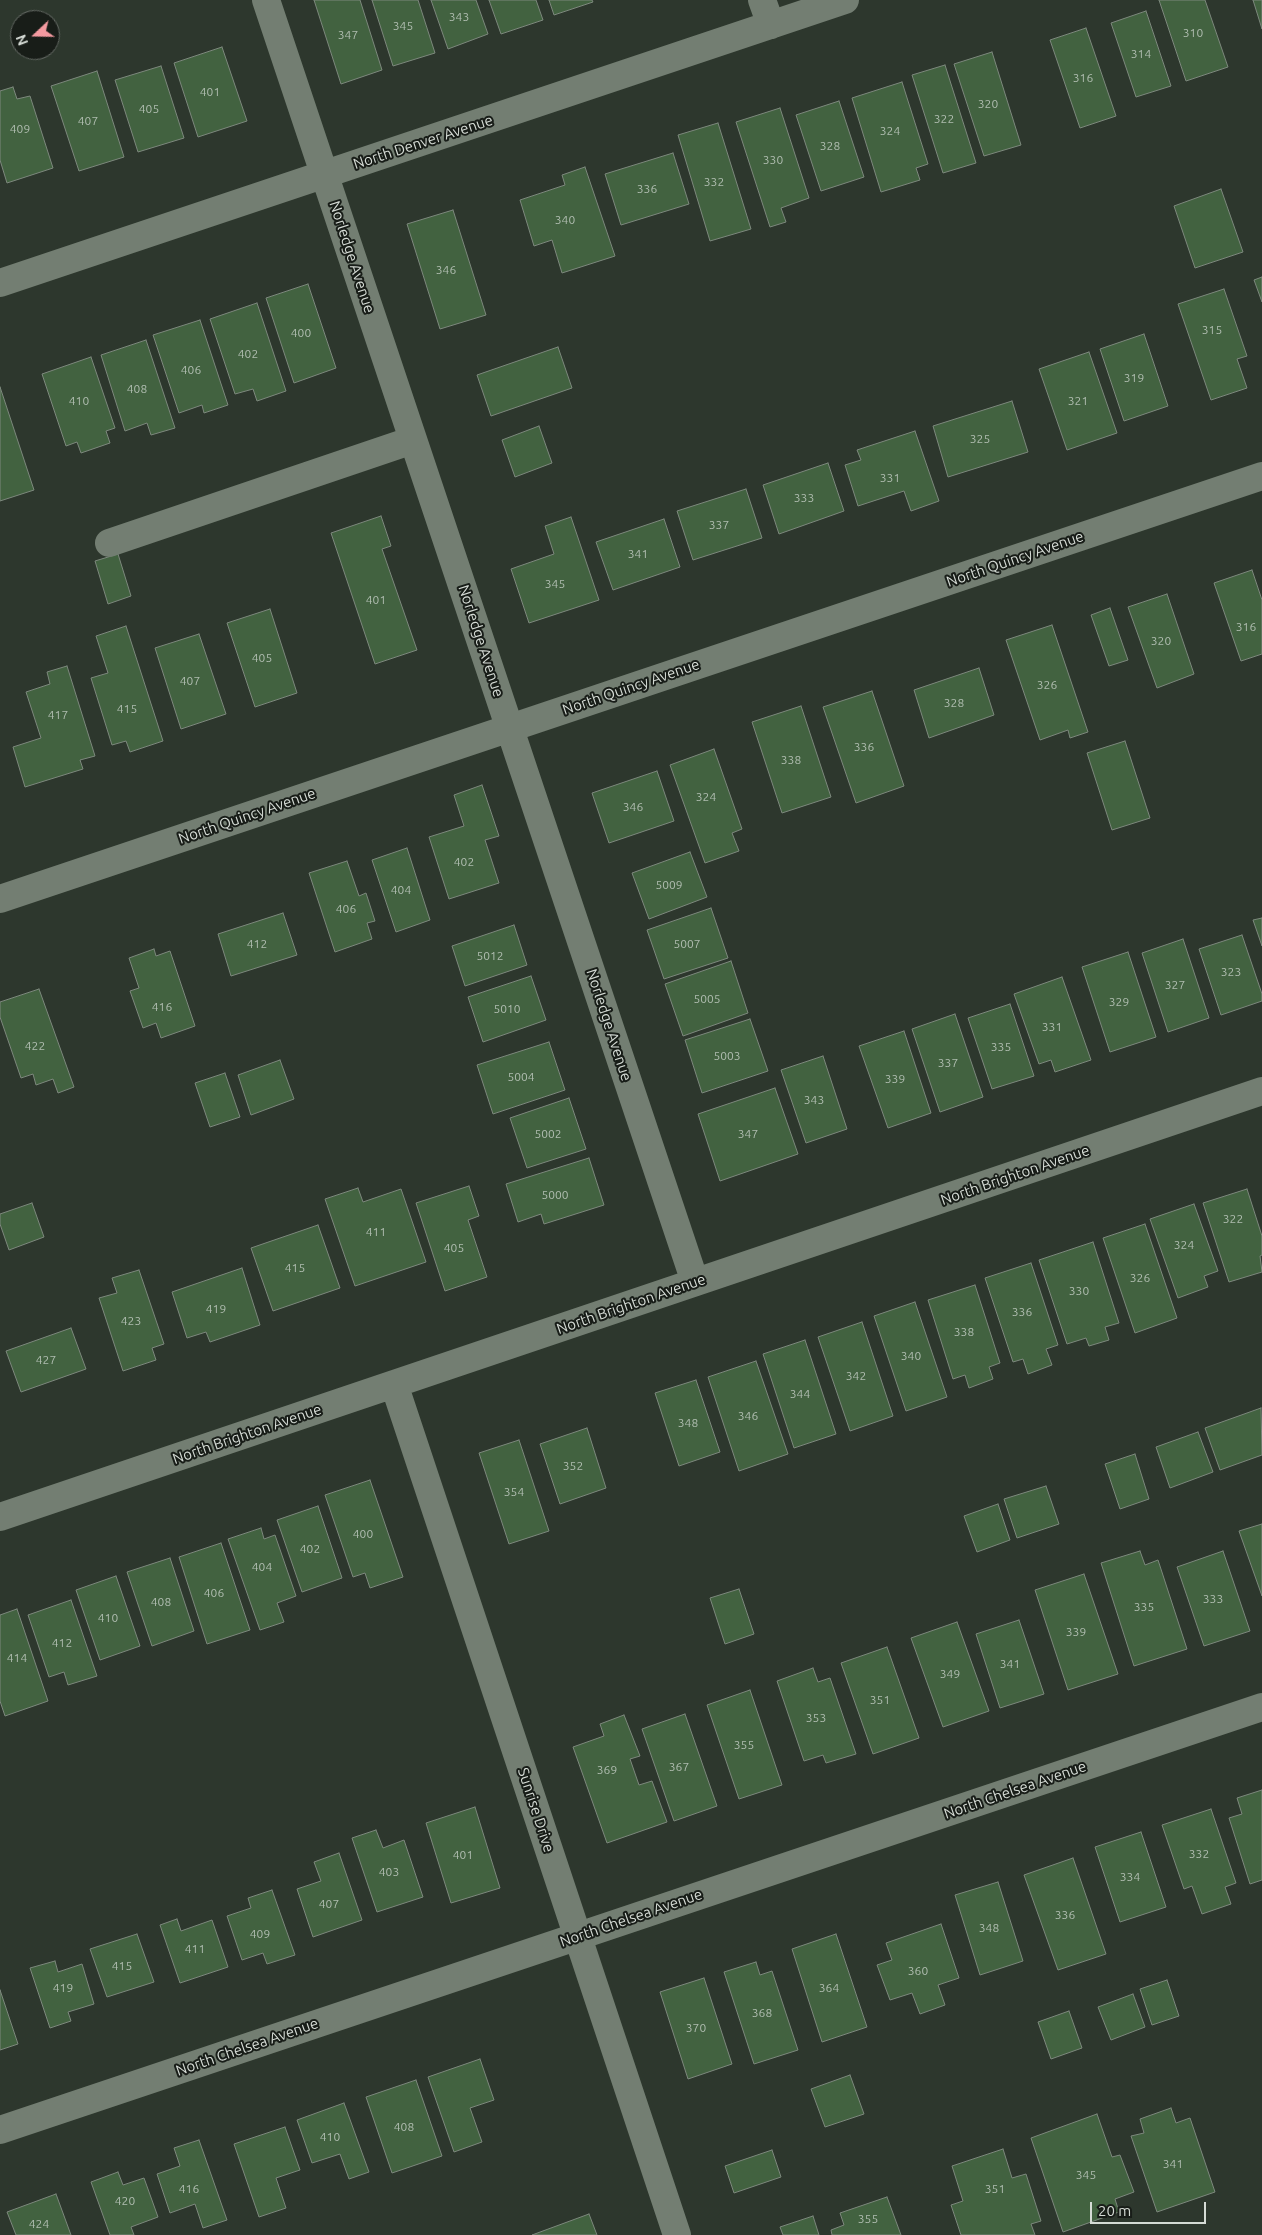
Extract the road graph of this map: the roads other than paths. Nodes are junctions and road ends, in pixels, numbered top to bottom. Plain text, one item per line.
1 (266, 0) edge
2 (845, 0) edge
3 (766, 13) edge
4 (324, 174) junction
5 (0, 283) edge
6 (413, 440) junction
7 (1262, 476) edge
8 (109, 543) dead end
9 (509, 728) junction
10 (0, 899) edge
11 (1262, 1092) edge
12 (694, 1282) junction
13 (394, 1384) junction
14 (0, 1517) edge
15 (1262, 1707) edge
16 (578, 1936) junction
17 (0, 2130) edge
18 (678, 2235) edge

1 - 4 street, Norledge Avenue
2 - 3 street, North Denver Avenue
3 - 4 street, North Denver Avenue
4 - 5 street, North Denver Avenue
4 - 6 street, Norledge Avenue
6 - 8 street
6 - 9 street, Norledge Avenue
7 - 9 street, North Quincy Avenue
9 - 10 street, North Quincy Avenue
9 - 12 street, Norledge Avenue
11 - 12 street, North Brighton Avenue
12 - 13 street, North Brighton Avenue
13 - 14 street, North Brighton Avenue
13 - 16 street, Sunrise Drive
15 - 16 street, North Chelsea Avenue
16 - 17 street, North Chelsea Avenue
16 - 18 street, Sunrise Drive

